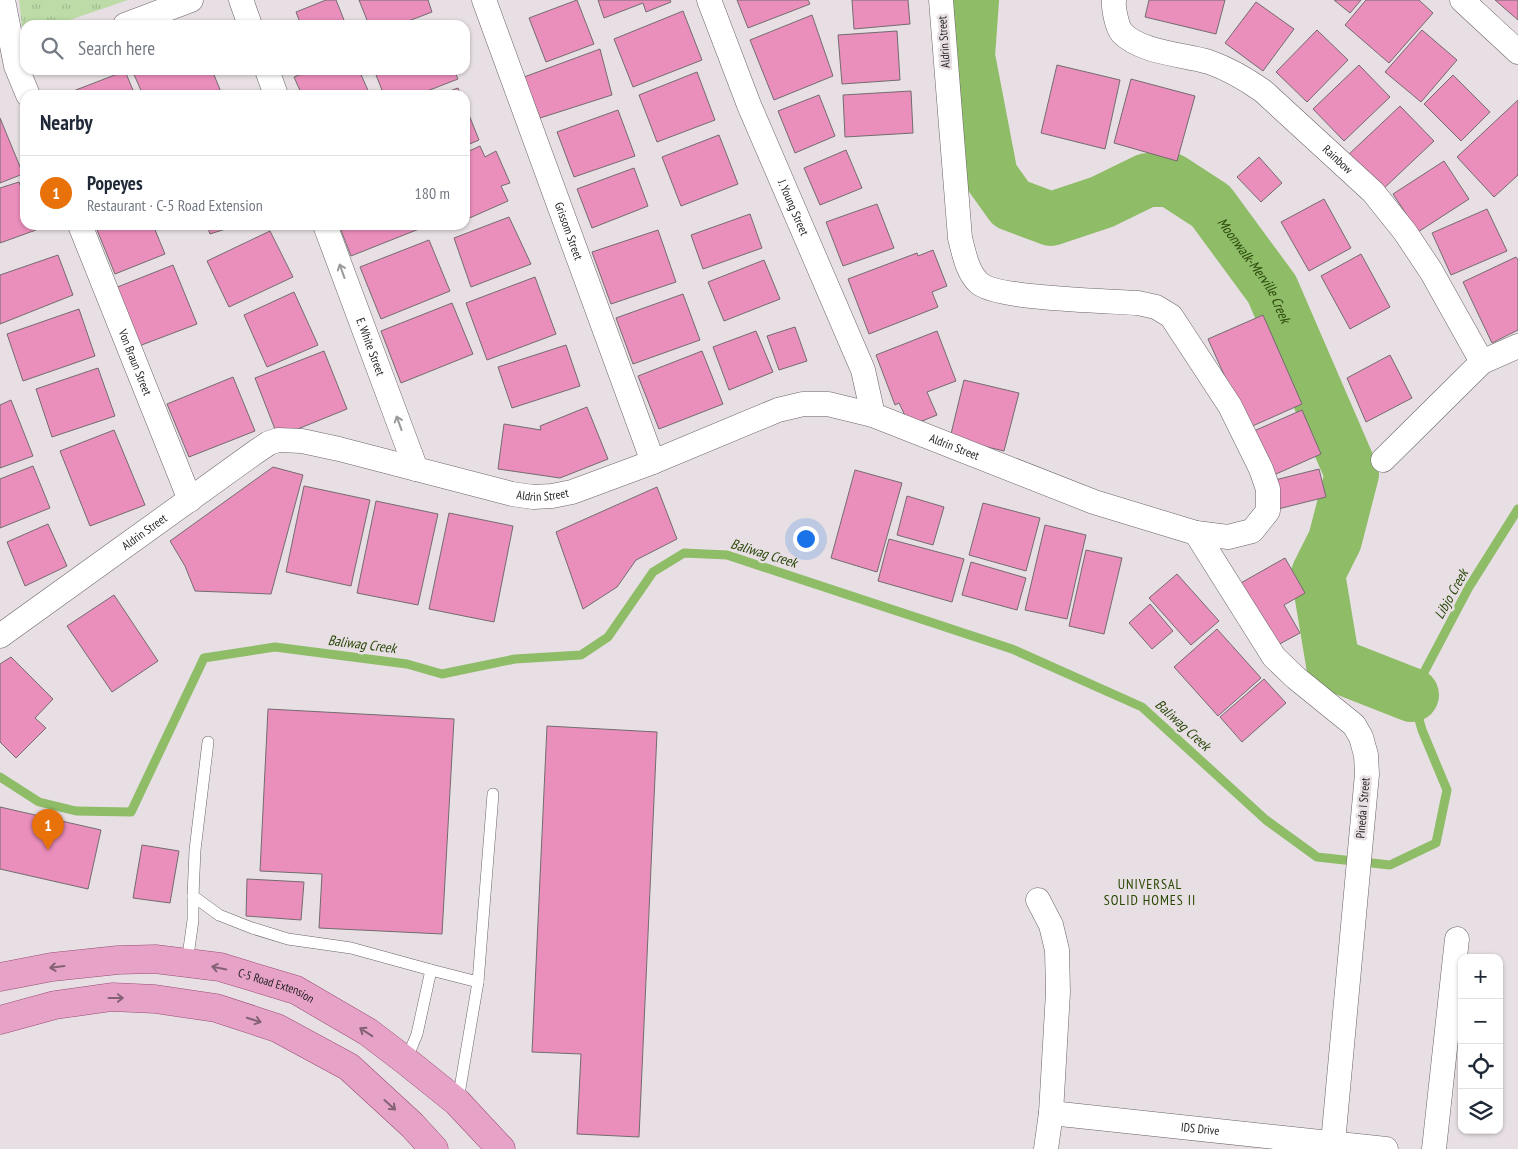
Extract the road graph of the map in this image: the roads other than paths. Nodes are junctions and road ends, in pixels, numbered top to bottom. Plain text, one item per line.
1 (3, 0) edge
2 (191, 0) edge
3 (241, 0) edge
4 (484, 0) edge
5 (708, 0) edge
6 (941, 0) edge
7 (1114, 0) edge
8 (1462, 0) edge
9 (138, 20) edge
10 (248, 20) edge
11 (1518, 52) edge
12 (14, 67) edge
13 (269, 75) edge
14 (26, 90) edge
15 (274, 90) edge
16 (82, 230) edge
17 (327, 230) edge
18 (1518, 346) edge
19 (1482, 362) junction
20 (873, 415) junction
21 (1384, 460) dead end
22 (652, 462) junction
23 (416, 469) junction
24 (190, 500) junction
25 (1196, 533) junction
26 (3, 626) edge
27 (208, 742) dead end
28 (492, 794) dead end
29 (194, 896) junction
30 (1038, 900) dead end
31 (1457, 939) dead end
32 (187, 963) junction
33 (431, 970) junction
34 (0, 977) edge
35 (478, 982) junction
36 (0, 1020) edge
37 (406, 1061) junction
38 (457, 1102) junction
39 (1050, 1113) junction
40 (1228, 1141) edge
41 (1333, 1143) junction
42 (434, 1149) edge
43 (501, 1149) edge
44 (1046, 1149) edge
45 (1386, 1149) edge
46 (1434, 1149) edge

1 - 12 street
2 - 9 street
3 - 10 street
4 - 22 street, Grissom Street
5 - 20 street, J. Young Street
6 - 25 street, Aldrin Street
7 - 19 street, Rainbow
8 - 11 street
12 - 14 street
13 - 15 street
16 - 24 street, Von Braun Street
23 -> 17 street, E. White Street
18 - 19 street
19 - 21 street
20 - 22 street, Aldrin Street
20 - 25 street, Aldrin Street
22 - 23 street, Aldrin Street
23 - 24 street, Aldrin Street
24 - 26 street, Aldrin Street
25 - 41 street, Pineda I Street
27 - 29 lane
28 - 35 lane
29 - 32 lane
29 - 33 lane
30 - 39 street
31 - 46 street
32 -> 34 main road, C-5 Road Extension
37 -> 32 main road, C-5 Road Extension
33 - 35 lane
33 - 37 lane
35 - 38 lane
36 -> 42 main road
37 - 38 main road, C-5 Road Extension
38 - 43 main road, C-5 Road Extension
39 - 40 street, IDS Drive
39 - 44 street
40 - 41 street, IDS Drive
41 - 45 street, IDS Drive

